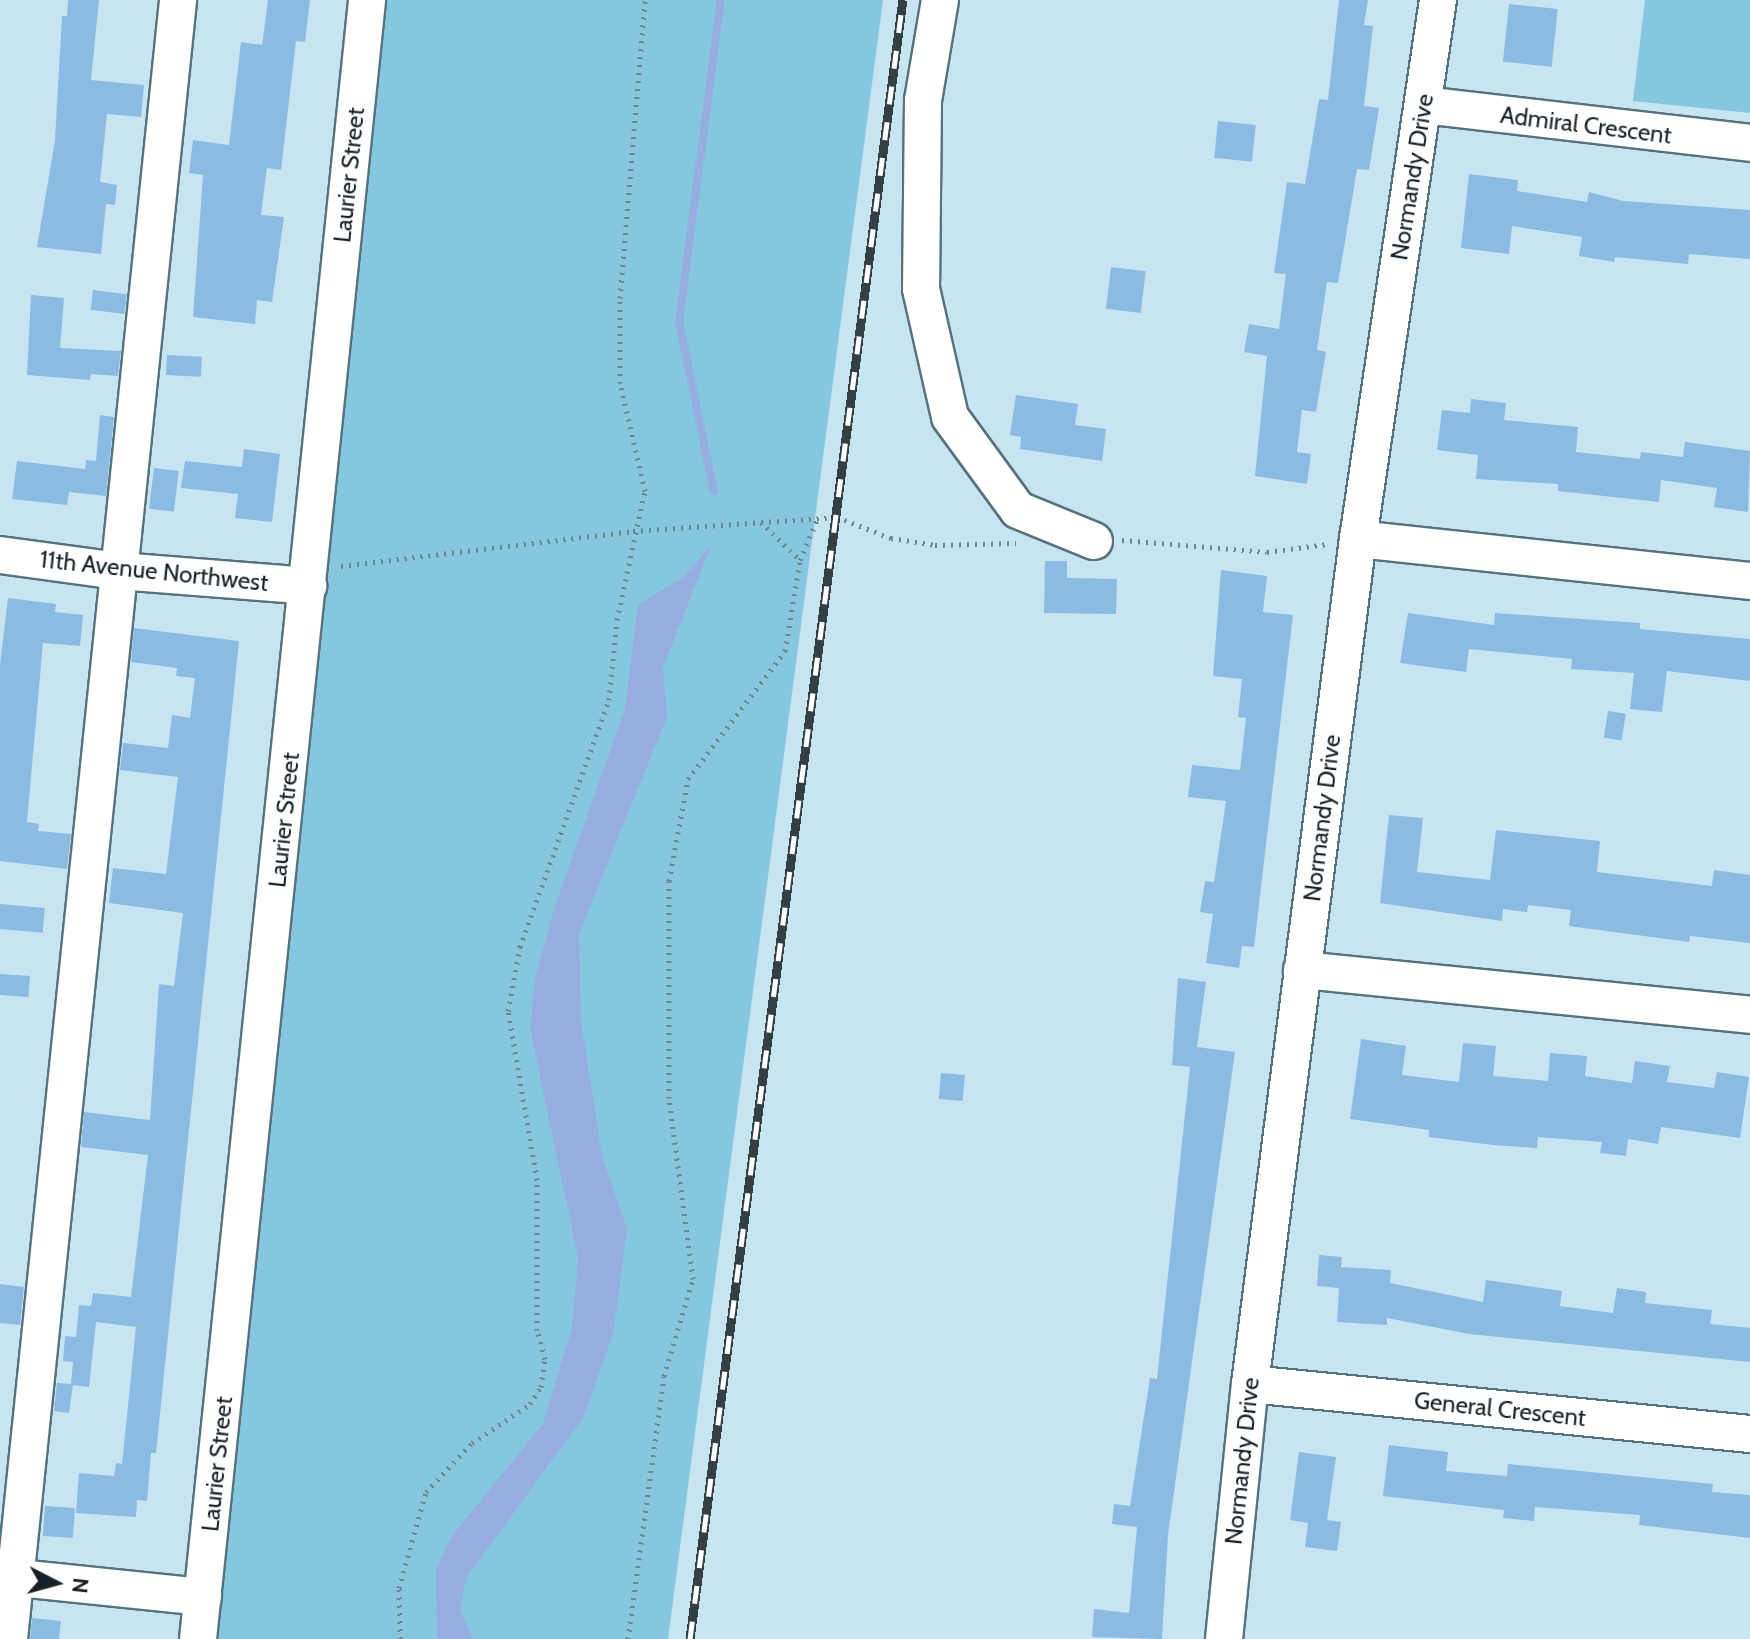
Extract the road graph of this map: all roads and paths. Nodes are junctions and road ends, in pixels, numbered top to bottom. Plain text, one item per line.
1 (178, 0) edge
2 (367, 0) edge
3 (645, 0) edge
4 (940, 0) edge
5 (1438, 0) edge
6 (1423, 105) junction
7 (1750, 143) edge
8 (818, 518) junction
9 (761, 522) junction
10 (633, 531) junction
11 (1358, 539) junction
12 (1094, 541) joint
13 (1030, 542) dead end
14 (0, 555) edge
15 (800, 560) junction
16 (341, 566) dead end
17 (119, 571) junction
18 (1750, 581) edge
19 (308, 586) junction
20 (1302, 970) junction
21 (1750, 1015) edge
22 (1250, 1384) junction
23 (1750, 1434) edge
24 (8, 1577) edge
25 (203, 1597) junction
26 (9, 1639) edge
27 (198, 1639) edge
28 (400, 1639) edge
29 (628, 1639) edge
30 (1224, 1639) edge

1 - 17 street
2 - 19 street, Laurier Street
3 - 10 path
4 - 12 street
5 - 6 street, Normandy Drive
6 - 7 street, Admiral Crescent
6 - 11 street, Normandy Drive
8 - 9 path
8 - 13 path
8 - 15 path
9 - 10 path
9 - 15 path
10 - 16 path
10 - 28 path
11 - 12 path
11 - 18 street
11 - 20 street, Normandy Drive
14 - 17 street, 11th Avenue Northwest
15 - 29 path
17 - 19 street, 11th Avenue Northwest
17 - 24 street
19 - 25 street, Laurier Street
20 - 21 street
20 - 22 street, Normandy Drive
22 - 23 street, General Crescent
22 - 30 street, Normandy Drive
24 - 25 street
24 - 26 street
25 - 27 street, Laurier Street

